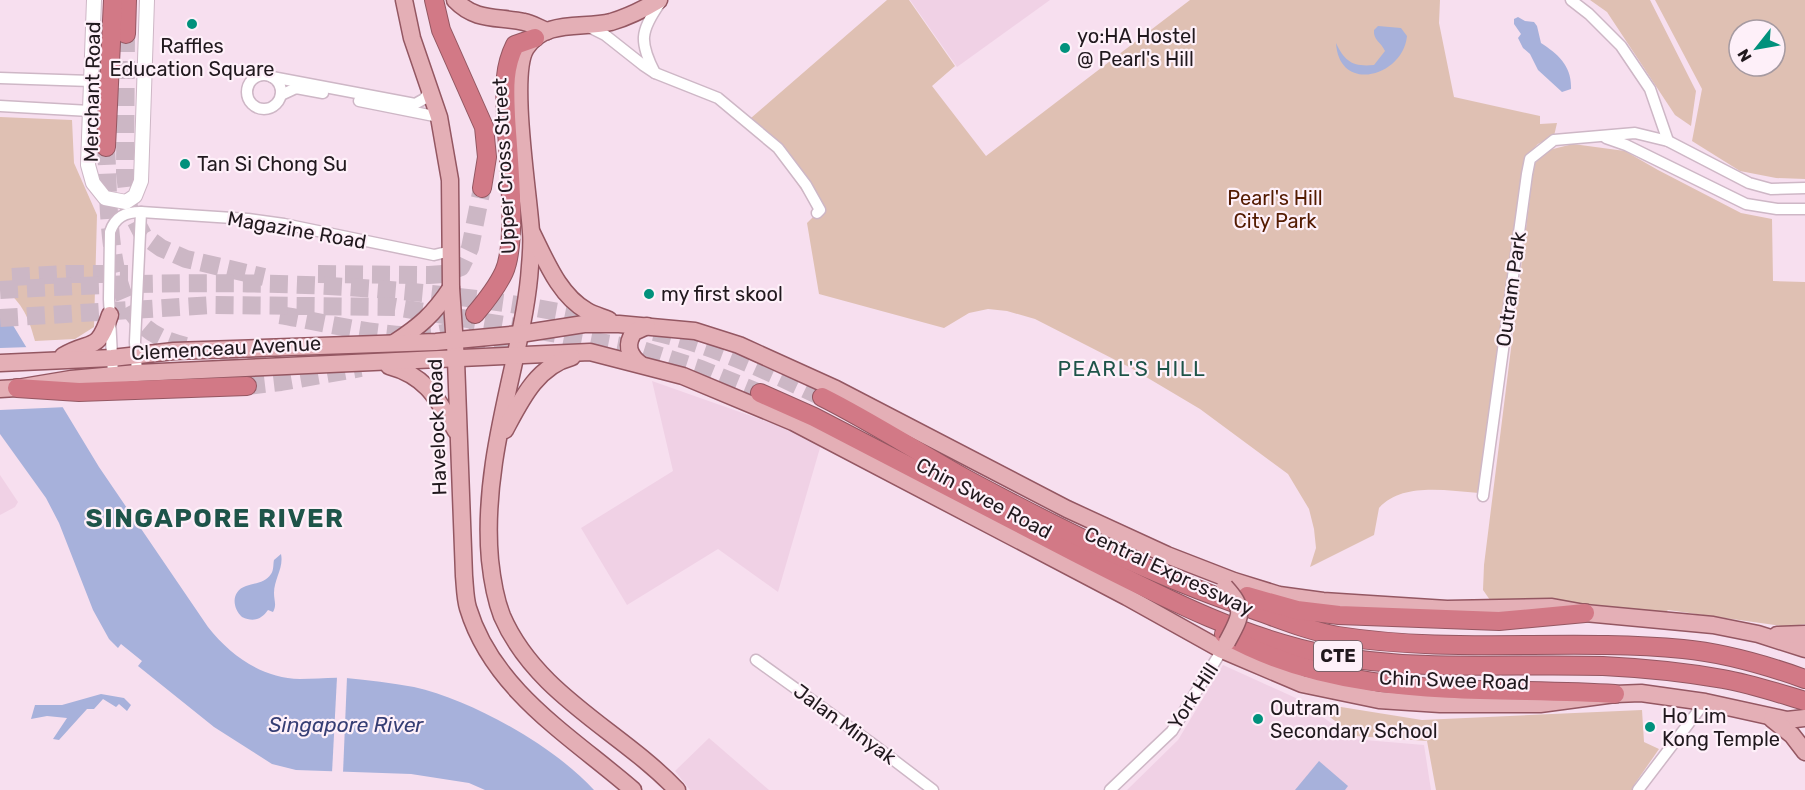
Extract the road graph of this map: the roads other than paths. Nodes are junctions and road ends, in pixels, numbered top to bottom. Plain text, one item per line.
1 (94, 0) edge
2 (113, 0) edge
3 (127, 0) edge
4 (147, 0) edge
5 (404, 0) edge
6 (434, 0) edge
7 (455, 0) edge
8 (661, 0) edge
9 (1571, 0) edge
10 (586, 26) junction
11 (126, 34) tunnel mouth
12 (541, 34) junction
13 (655, 73) junction
14 (272, 76) junction
15 (0, 78) edge
16 (90, 81) junction
17 (430, 90) junction
18 (281, 95) junction
19 (0, 106) edge
20 (90, 111) junction
21 (439, 117) junction
22 (1600, 136) junction
23 (1668, 141) junction
24 (106, 147) tunnel mouth
25 (482, 188) tunnel mouth
26 (1805, 188) edge
27 (1805, 209) edge
28 (141, 212) junction
29 (817, 213) dead end
30 (531, 232) junction
31 (451, 250) junction
32 (451, 288) junction
33 (475, 314) tunnel mouth
34 (110, 315) junction
35 (619, 324) junction
36 (647, 326) junction
37 (520, 334) junction
38 (454, 340) junction
39 (393, 344) junction
40 (590, 352) junction
41 (136, 355) junction
42 (516, 355) junction
43 (63, 358) junction
44 (456, 360) junction
45 (0, 363) edge
46 (374, 363) junction
47 (640, 364) junction
48 (113, 367) junction
49 (137, 374) junction
50 (75, 385) junction
51 (247, 386) tunnel mouth
52 (8, 388) edge
53 (760, 393) tunnel mouth
54 (822, 397) tunnel mouth
55 (457, 433) junction
56 (496, 447) junction
57 (1483, 496) dead end
58 (1188, 565) junction
59 (1162, 575) junction
60 (1161, 596) junction
61 (1585, 613) junction
62 (1758, 634) junction
63 (1805, 634) edge
64 (1222, 646) junction
65 (1805, 649) edge
66 (756, 660) dead end
67 (1805, 679) edge
68 (1615, 694) junction
69 (1805, 700) edge
70 (1705, 702) junction
71 (1770, 718) junction
72 (1805, 718) edge
73 (1805, 752) edge
74 (633, 790) edge
75 (677, 790) edge
76 (933, 790) edge
77 (1110, 790) edge
78 (1638, 790) edge

1 - 16 street, Merchant Road
2 - 24 highway
3 - 11 highway
4 - 20 street, Merchant Road
5 - 17 main road, Havelock Road
6 - 25 highway
7 - 12 main road
8 - 10 main road
8 - 13 street
9 - 23 street
10 - 12 main road
10 - 13 street
12 - 30 main road, Upper Cross Street
12 - 33 highway
13 - 29 street
14 - 17 street
14 - 18 street
14 - 18 street
15 - 16 street
16 - 20 street, Merchant Road
17 - 21 main road, Havelock Road
18 - 21 street
19 - 20 street
21 - 31 main road, Havelock Road
22 - 23 street, Outram Park
22 - 27 street, Outram Park
22 - 57 street, Outram Park
23 - 26 street, Outram Park
28 - 31 street, Magazine Road
28 - 34 street
28 - 41 street
30 - 35 main road
30 - 37 main road, Upper Cross Street
31 - 32 main road, Havelock Road
32 - 38 main road, Havelock Road
32 - 39 main road
34 - 43 main road
34 - 48 street
35 - 36 main road, Chin Swee Road
35 - 37 main road, Chin Swee Road
36 - 47 main road
36 - 58 main road, Chin Swee Road
37 - 38 main road, Chin Swee Road
37 - 42 main road, Upper Cross Street
38 - 39 main road, Clemenceau Avenue
38 - 44 main road, Havelock Road
39 - 41 main road, Clemenceau Avenue
40 - 42 main road, Chin Swee Road
40 - 47 main road, Chin Swee Road
40 - 56 main road
41 - 48 main road, Clemenceau Avenue
41 - 49 street
42 - 44 main road, Chin Swee Road
42 - 56 main road
43 - 45 main road, Clemenceau Avenue
43 - 48 main road, Clemenceau Avenue
44 - 46 main road, Clemenceau Avenue
44 - 55 main road, Havelock Road
46 - 49 main road, Clemenceau Avenue
46 - 55 main road
47 - 64 main road, Chin Swee Road
48 - 49 main road, Clemenceau Avenue
48 - 50 main road, Clemenceau Avenue
50 - 51 highway
50 - 52 highway
53 - 60 highway, Central Expressway / CTE
54 - 59 highway, Central Expressway / CTE
55 - 74 main road, Havelock Road
56 - 75 main road
58 - 61 main road, Chin Swee Road
58 - 64 main road, bridge
59 - 61 highway
59 - 67 highway, Central Expressway / CTE
60 - 68 highway
60 - 69 highway, Central Expressway / CTE
61 - 62 main road, Chin Swee Road
62 - 63 main road
62 - 65 main road
64 - 68 main road, Chin Swee Road
64 - 77 street, York Hill
66 - 76 street, Jalan Minyak
68 - 70 main road, Chin Swee Road
70 - 71 main road, Chin Swee Road
70 - 78 street
71 - 72 main road
71 - 73 main road

